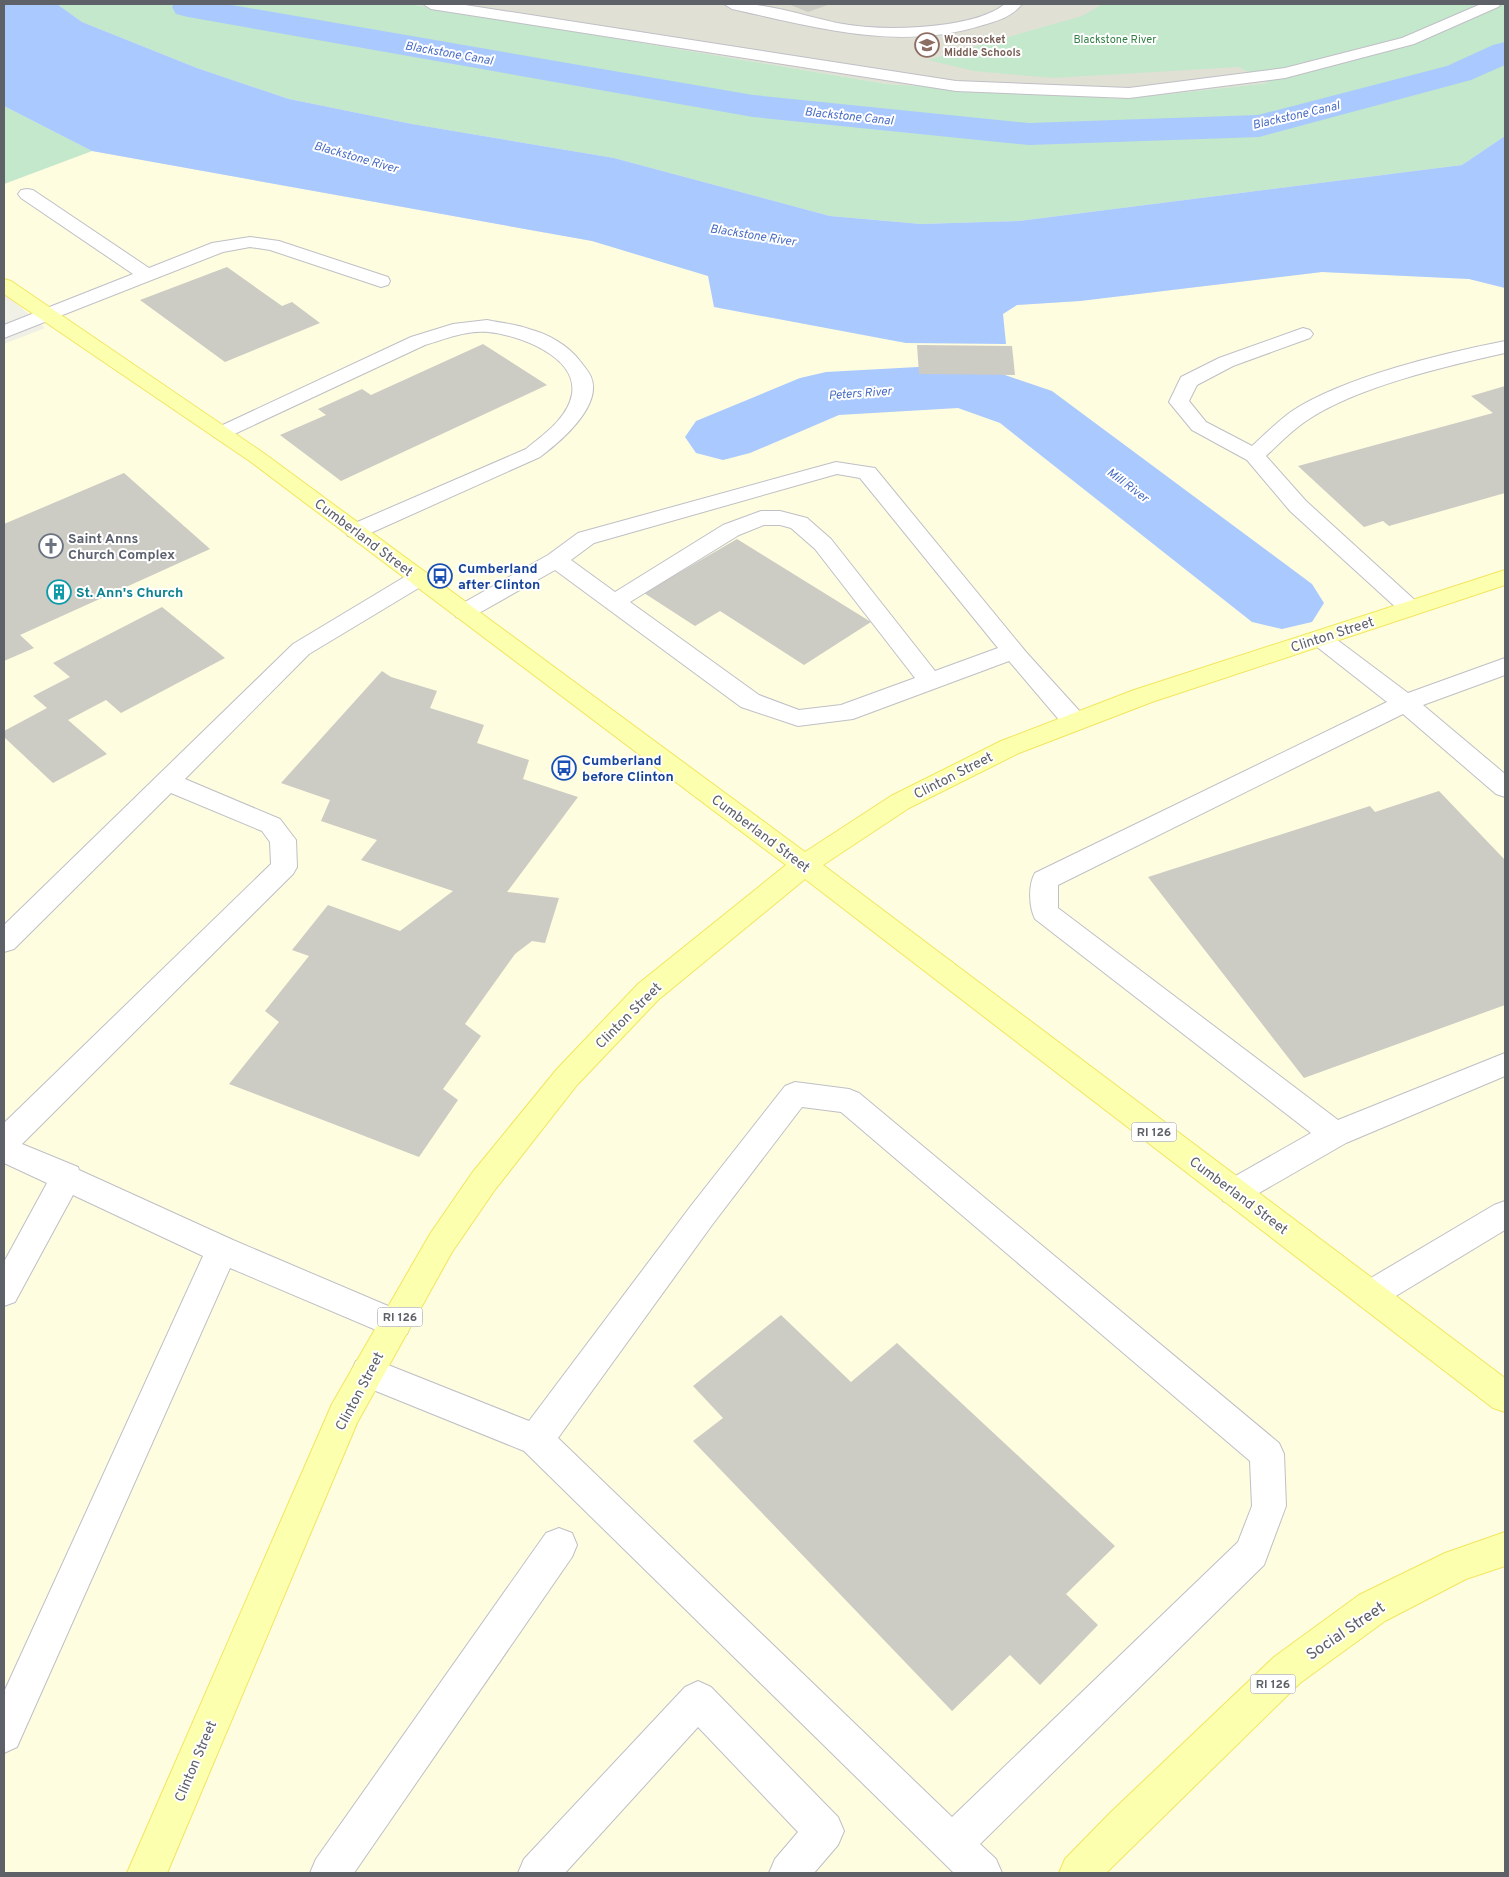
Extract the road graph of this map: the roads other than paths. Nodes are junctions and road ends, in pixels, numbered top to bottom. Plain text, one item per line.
1 (431, 4) edge
2 (732, 4) edge
3 (1014, 4) edge
4 (1493, 4) edge
5 (27, 194) dead end
6 (146, 275) junction
7 (380, 281) dead end
8 (4, 285) edge
9 (45, 316) junction
10 (4, 332) edge
11 (1304, 334) dead end
12 (1505, 347) edge
13 (221, 433) junction
14 (1254, 456) junction
15 (356, 531) junction
16 (556, 560) junction
17 (1505, 577) edge
18 (419, 578) junction
19 (614, 602) junction
20 (1410, 608) junction
21 (464, 612) junction
22 (1320, 638) junction
23 (1014, 651) junction
24 (1505, 666) edge
25 (931, 682) junction
26 (1405, 703) junction
27 (1075, 722) junction
28 (167, 781) junction
29 (1505, 788) edge
30 (804, 865) junction
31 (4, 942) edge
32 (1505, 1064) edge
33 (1345, 1130) junction
34 (4, 1142) edge
35 (4, 1149) edge
36 (67, 1176) junction
37 (1234, 1192) junction
38 (1505, 1214) edge
39 (222, 1250) junction
40 (4, 1292) edge
41 (1370, 1295) junction
42 (395, 1324) junction
43 (368, 1372) junction
44 (1505, 1397) edge
45 (536, 1440) junction
46 (559, 1545) dead end
47 (1505, 1549) edge
48 (4, 1734) edge
49 (953, 1843) junction
50 (147, 1873) edge
51 (330, 1873) edge
52 (538, 1873) edge
53 (789, 1873) edge
54 (982, 1873) edge
55 (1080, 1873) edge

1 - 4 street
2 - 3 street
5 - 6 street
6 - 7 street
6 - 9 street
8 - 9 main road, Cumberland Street / RI 126
9 - 10 street
9 - 13 main road, Cumberland Street / RI 126
11 - 14 street
12 - 14 street
13 - 15 main road, Cumberland Street / RI 126
13 - 15 street
14 - 20 street
15 - 18 main road, Cumberland Street / RI 126
16 - 19 street
16 - 21 street
16 - 23 street
17 - 20 main road, Clinton Street
18 - 21 main road, Cumberland Street / RI 126
18 - 28 street
19 - 25 street
19 - 25 street
20 - 22 main road, Clinton Street
21 - 30 main road, Cumberland Street / RI 126
22 - 26 street
22 - 27 main road, Clinton Street
23 - 25 street
23 - 27 street
24 - 26 street
26 - 29 street
26 - 33 street
27 - 30 main road, Clinton Street
28 - 31 street
28 - 34 street
30 - 37 main road, Cumberland Street / RI 126
30 - 42 main road, Clinton Street / RI 126
32 - 33 street
33 - 37 street
35 - 36 street
36 - 39 street
36 - 40 street
37 - 41 main road, Cumberland Street / RI 126
38 - 41 street
39 - 42 street
39 - 48 street
41 - 44 main road, Cumberland Street / RI 126
42 - 43 main road, Clinton Street / RI 126
43 - 45 street
43 - 50 main road, Clinton Street / RI 126
45 - 49 street
45 - 49 street
46 - 51 street
47 - 55 main road, Social Street / RI 126
49 - 54 street
52 - 53 street

